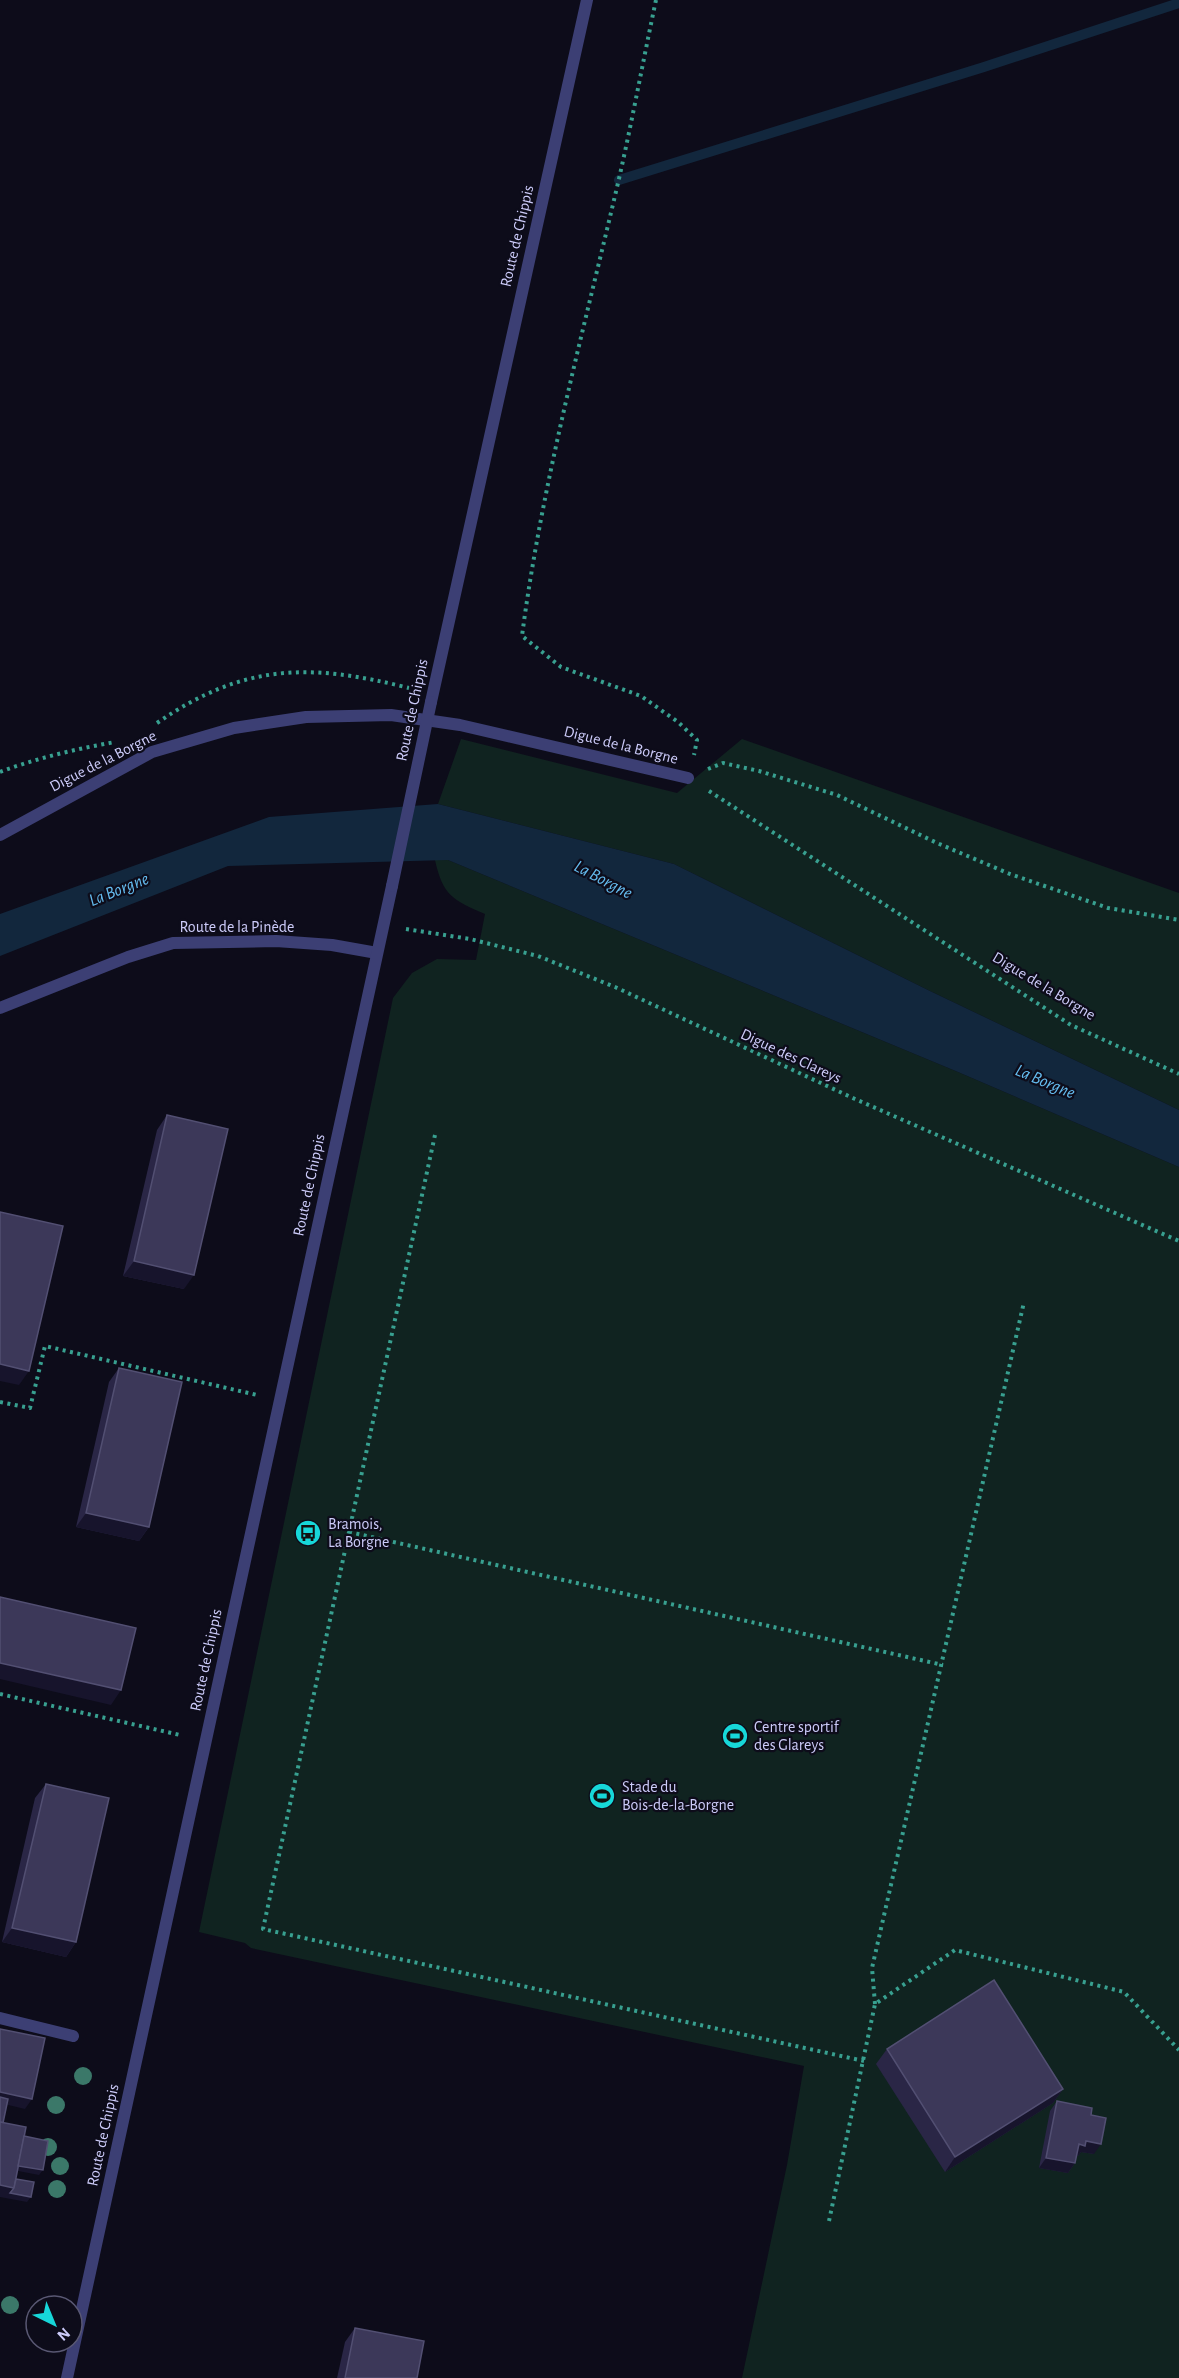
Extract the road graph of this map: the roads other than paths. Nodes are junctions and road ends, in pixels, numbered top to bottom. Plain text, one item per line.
1 (587, 0) edge
2 (688, 778) road end
3 (0, 835) edge
4 (377, 953) junction
5 (0, 1008) edge
6 (0, 2018) edge
7 (73, 2036) dead end
8 (67, 2378) edge

1 - 4 street, Route de Chippis, bridge
2 - 3 street, Digue de la Borgne
4 - 5 street, Route de la Pinède
4 - 8 street, Route de Chippis
6 - 7 street

